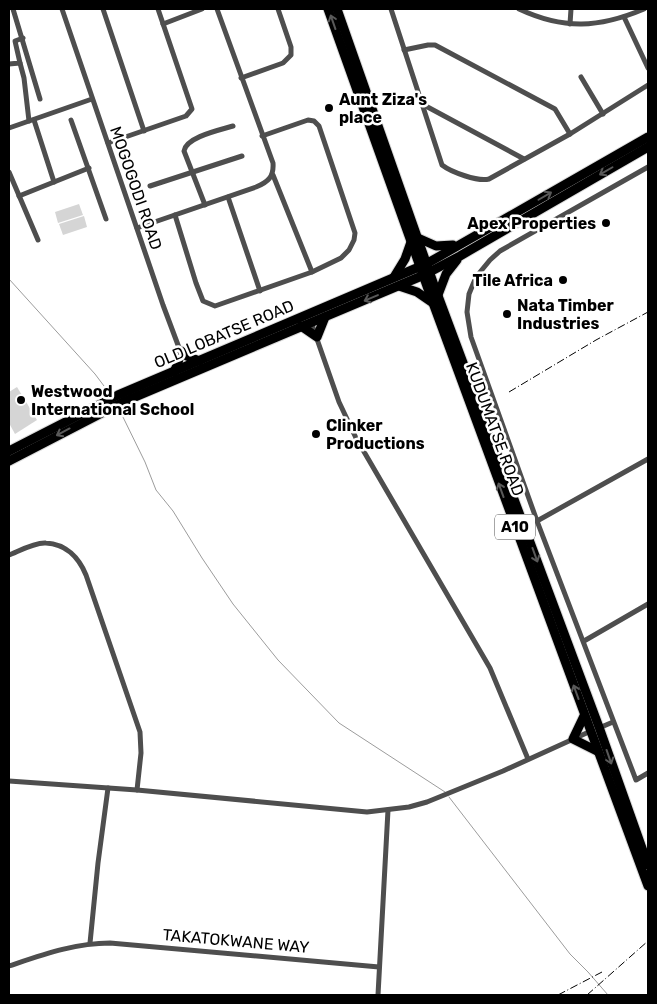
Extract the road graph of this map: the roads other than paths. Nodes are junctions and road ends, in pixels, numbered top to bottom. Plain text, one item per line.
1 (13, 9) edge
2 (62, 9) edge
3 (103, 9) edge
4 (158, 9) edge
5 (202, 9) edge
6 (217, 9) edge
7 (278, 9) edge
8 (328, 9) edge
9 (337, 9) edge
10 (391, 9) edge
11 (519, 9) edge
12 (572, 9) edge
13 (644, 9) edge
14 (624, 17) junction
15 (163, 24) junction
16 (570, 24) junction
17 (24, 38) junction
18 (404, 50) junction
19 (20, 63) junction
20 (9, 64) edge
21 (648, 68) edge
22 (582, 77) dead end
23 (241, 78) junction
24 (648, 85) edge
25 (40, 99) dead end
26 (92, 99) junction
27 (422, 104) junction
28 (603, 114) junction
29 (32, 120) junction
30 (72, 120) dead end
31 (233, 126) dead end
32 (9, 128) edge
33 (144, 131) junction
34 (570, 134) junction
35 (262, 136) junction
36 (648, 137) edge
37 (108, 143) junction
38 (648, 147) edge
39 (242, 156) dead end
40 (524, 160) junction
41 (648, 167) edge
42 (88, 168) junction
43 (9, 172) edge
44 (192, 172) junction
45 (273, 175) junction
46 (54, 182) junction
47 (150, 186) dead end
48 (19, 196) junction
49 (228, 197) junction
50 (205, 205) junction
51 (175, 215) junction
52 (106, 219) dead end
53 (136, 228) junction
54 (38, 240) dead end
55 (414, 240) junction
56 (460, 244) junction
57 (460, 256) junction
58 (425, 269) junction
59 (312, 272) junction
60 (396, 282) junction
61 (260, 291) junction
62 (435, 299) junction
63 (325, 317) junction
64 (310, 318) junction
65 (301, 326) junction
66 (317, 337) junction
67 (180, 351) junction
68 (199, 361) junction
69 (185, 371) junction
70 (174, 372) junction
71 (9, 451) edge
72 (648, 459) edge
73 (9, 461) edge
74 (537, 521) junction
75 (9, 555) edge
76 (648, 604) edge
77 (584, 641) junction
78 (584, 716) junction
79 (613, 722) junction
80 (599, 728) junction
81 (590, 731) junction
82 (573, 739) junction
83 (597, 751) junction
84 (528, 759) junction
85 (648, 773) edge
86 (9, 781) edge
87 (615, 785) junction
88 (108, 788) junction
89 (137, 790) junction
90 (388, 810) junction
91 (648, 866) edge
92 (648, 886) edge
93 (90, 943) junction
94 (9, 966) edge
95 (379, 967) junction
96 (378, 995) edge

1 - 17 street
2 - 26 street, MOGOGODI ROAD
3 - 33 street
4 - 15 street
5 - 15 street
6 - 23 street
7 - 23 street
55 -> 8 main road, KUDUMATSE ROAD / A10
9 - 55 main road, KUDUMATSE ROAD / A10
10 - 18 street
11 - 16 street
12 - 16 street
13 - 14 street
14 - 16 street
14 - 21 street
15 - 33 street
17 - 19 street
17 - 25 street
18 - 27 street
18 - 34 street
19 - 20 street
19 - 29 street
22 - 28 street
23 - 35 street
24 - 28 street
26 - 29 street
26 - 37 street, MOGOGODI ROAD
27 - 40 street
27 - 40 street
28 - 34 street
29 - 32 street
29 - 46 street
30 - 42 street
31 - 44 street
33 - 37 street
34 - 40 street
35 - 45 street
35 - 59 street
56 -> 36 main road
37 - 53 street, MOGOGODI ROAD
38 -> 57 main road
39 - 44 street
41 - 74 street
42 - 46 street
42 - 52 street
43 - 48 street
44 - 47 street
44 - 50 street
45 - 49 street
45 - 59 street
46 - 48 street
48 - 54 street
49 - 50 street
49 - 61 street
50 - 51 street
51 - 53 street
51 - 61 street
53 - 67 street, MOGOGODI ROAD
55 - 56 main road
55 - 58 main road, KUDUMATSE ROAD / A10
55 - 60 main road
56 - 58 main road
57 - 58 main road
57 - 62 main road
58 - 60 main road
58 - 62 main road, KUDUMATSE ROAD / A10
59 - 61 street
60 - 62 main road
60 -> 63 main road
60 - 64 main road, OLD LOBATSE ROAD
78 -> 62 main road, KUDUMATSE ROAD / A10
62 -> 80 main road, KUDUMATSE ROAD / A10
63 - 64 main road
63 - 66 main road
64 - 65 main road
64 - 66 street
64 - 68 main road, OLD LOBATSE ROAD
65 - 66 main road
65 - 69 main road
66 - 84 street
67 - 68 main road
67 - 69 street, MOGOGODI ROAD
67 - 70 main road
68 - 69 main road, OLD LOBATSE ROAD
69 - 70 main road, OLD LOBATSE ROAD
69 -> 73 main road, OLD LOBATSE ROAD
70 - 71 main road, OLD LOBATSE ROAD
72 - 74 street
74 - 77 street
75 - 89 street
76 - 77 street
77 - 79 street
78 - 81 main road, KUDUMATSE ROAD / A10
78 - 82 main road
79 - 80 street
79 - 85 street
80 - 81 street
80 -> 87 main road, KUDUMATSE ROAD / A10
81 - 82 street
81 - 83 main road, KUDUMATSE ROAD / A10
82 - 83 main road
82 - 84 street
83 - 87 main road, KUDUMATSE ROAD / A10
84 - 90 street
86 - 88 street
87 - 91 main road, KUDUMATSE ROAD / A10
87 - 92 main road, KUDUMATSE ROAD / A10
88 - 89 street
88 - 93 street
89 - 90 street
90 - 95 street
93 - 94 street, TAKATOKWANE WAY
93 - 95 street, TAKATOKWANE WAY
95 - 96 street

